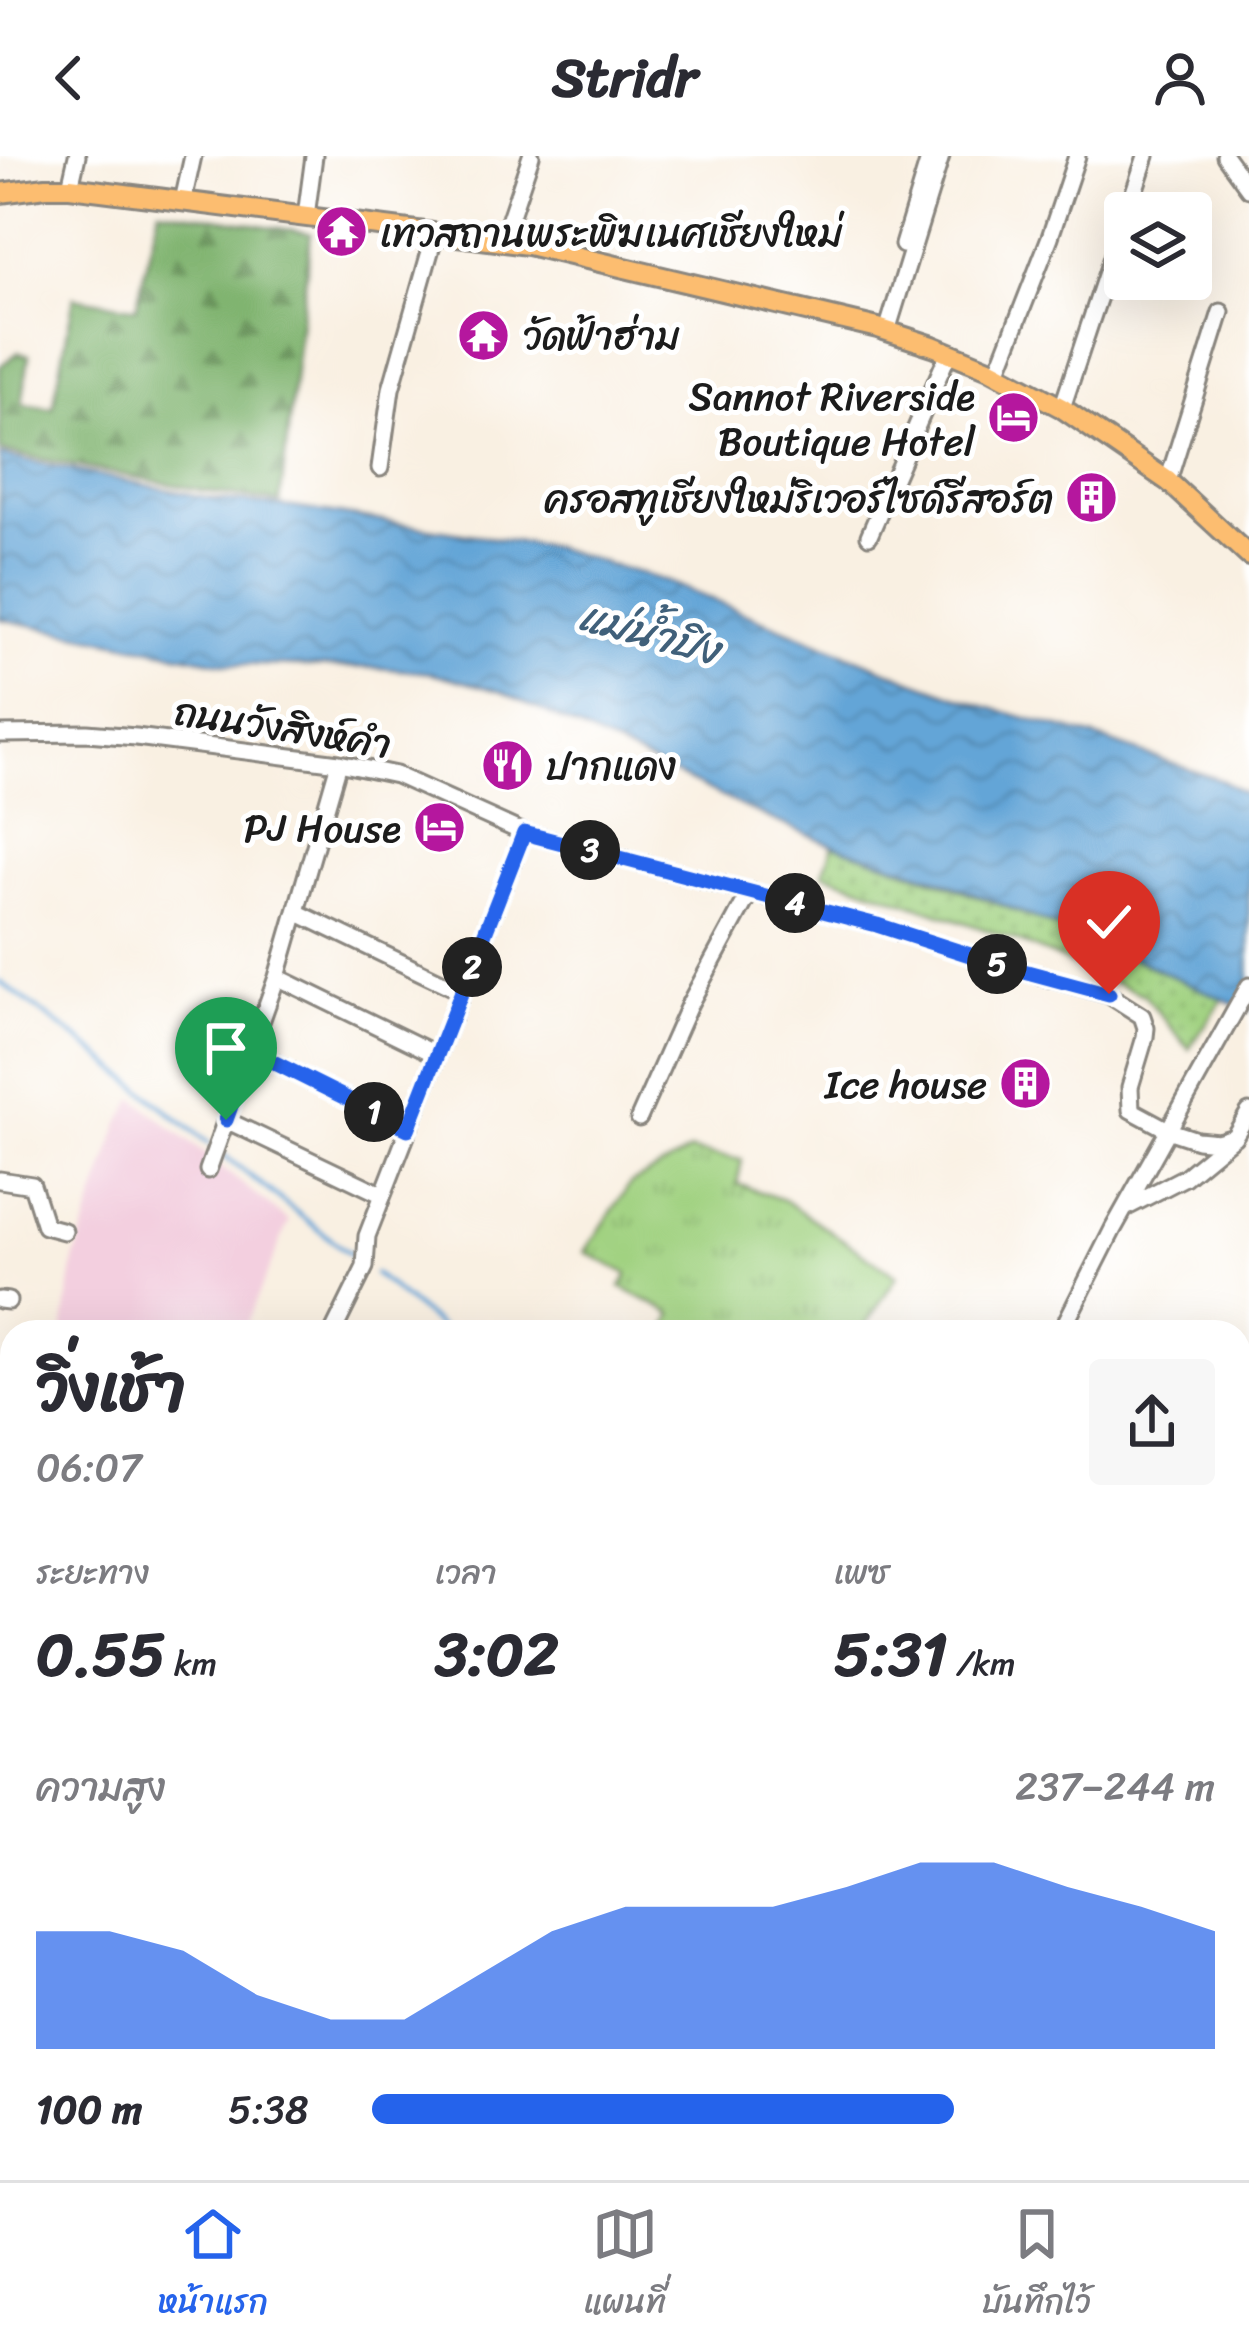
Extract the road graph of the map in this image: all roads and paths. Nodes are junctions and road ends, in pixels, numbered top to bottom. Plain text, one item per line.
1 (77, 156) edge
2 (193, 156) edge
3 (314, 156) edge
4 (531, 156) edge
5 (929, 156) edge
6 (941, 156) edge
7 (1077, 156) edge
8 (1145, 156) edge
9 (1227, 157) edge
10 (70, 187) junction
11 (1249, 189) edge
12 (1134, 192) edge
13 (0, 193) edge
14 (183, 201) junction
15 (306, 216) junction
16 (435, 234) junction
17 (502, 242) junction
18 (1104, 282) edge
19 (1220, 312) dead end
20 (882, 330) junction
21 (949, 352) junction
22 (997, 373) junction
23 (1062, 408) junction
24 (380, 468) dead end
25 (1168, 481) junction
26 (869, 536) dead end
27 (1249, 556) edge
28 (0, 734) edge
29 (339, 763) junction
30 (524, 833) junction
31 (750, 892) junction
32 (296, 912) junction
33 (277, 977) junction
34 (1249, 986) edge
35 (462, 992) junction
36 (251, 1051) junction
37 (437, 1054) junction
38 (1249, 1112) edge
39 (639, 1118) dead end
40 (226, 1120) junction
41 (408, 1129) junction
42 (1170, 1131) junction
43 (1234, 1137) junction
44 (208, 1170) dead end
45 (0, 1180) edge
46 (383, 1195) junction
47 (1126, 1208) junction
48 (64, 1232) dead end
49 (339, 1320) edge
50 (1066, 1320) edge

1 - 10 street
2 - 14 street
3 - 15 street
4 - 17 street
5 - 20 street
6 - 20 street
7 - 22 street
8 - 12 street
9 - 11 street
10 - 13 main road
10 - 14 main road
14 - 15 main road
15 - 16 main road
16 - 17 main road
16 - 24 street
17 - 20 main road
18 - 23 street
19 - 25 street
20 - 21 main road
21 - 22 main road
21 - 26 street
22 - 23 main road
23 - 25 main road
25 - 27 main road
28 - 29 street, ถนนวังสิงห์คำ
29 - 30 street, ถนนวังสิงห์คำ
29 - 32 street
30 - 31 street, ถนนวังสิงห์คำ
30 - 35 street
31 - 39 street
31 - 42 street, ถนนวังสิงห์คำ
32 - 33 street
32 - 35 street
33 - 36 street
33 - 37 street
34 - 42 street
35 - 37 street
36 - 40 street
36 - 41 street
37 - 41 street
38 - 43 street
40 - 44 street
40 - 46 street
41 - 46 street
42 - 43 street
42 - 47 street
43 - 47 street
45 - 48 street
46 - 49 street
47 - 50 street

